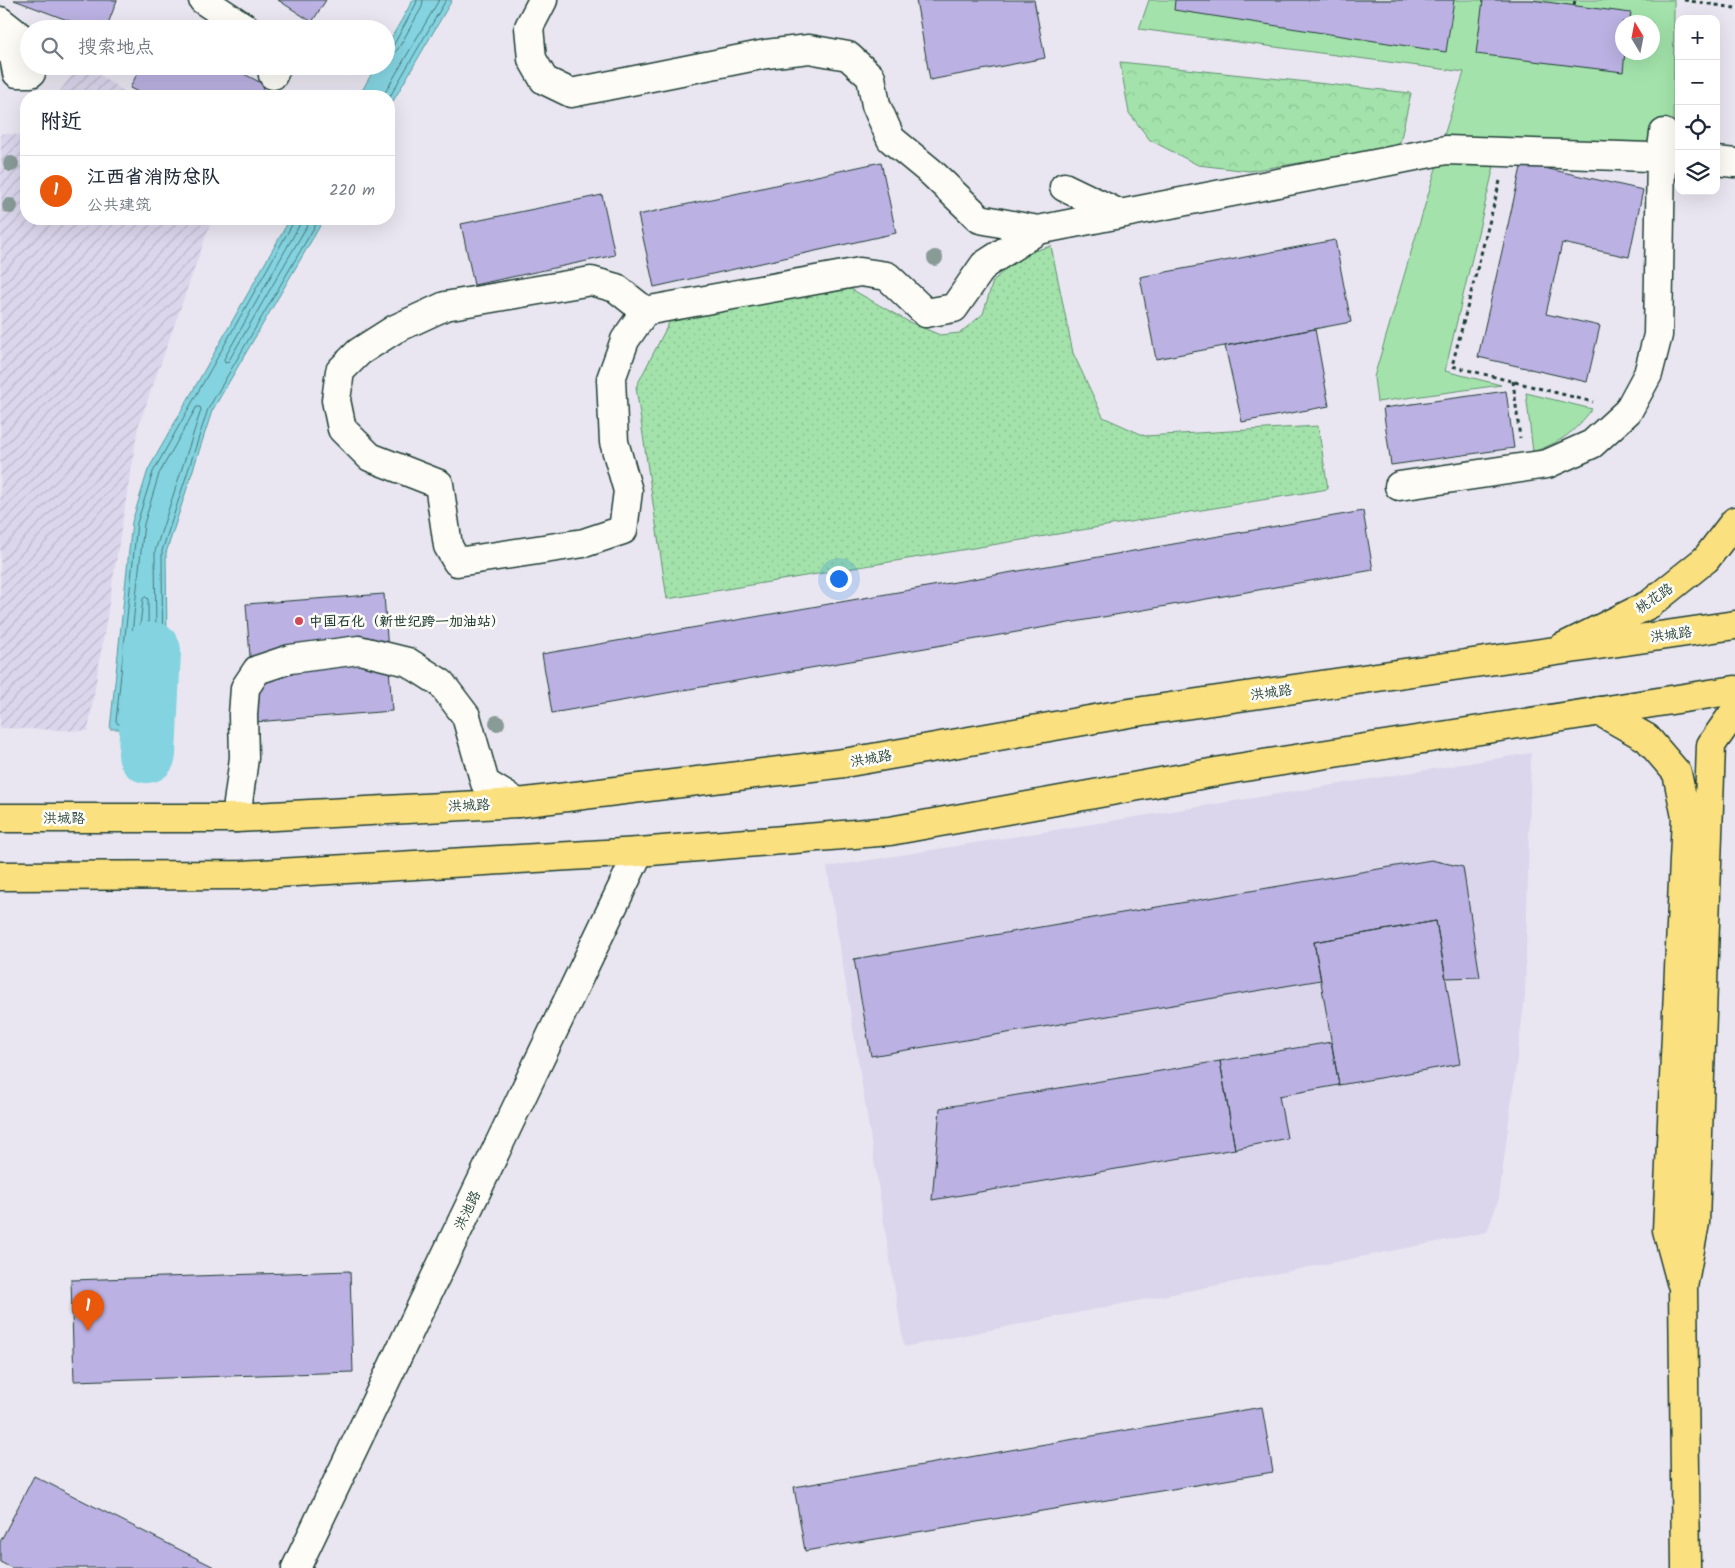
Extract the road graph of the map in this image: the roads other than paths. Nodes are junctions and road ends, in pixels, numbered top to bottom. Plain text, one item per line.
1 (203, 0) edge
2 (543, 0) edge
3 (233, 20) edge
4 (0, 21) edge
5 (20, 37) edge
6 (0, 46) edge
7 (20, 73) edge
8 (1668, 149) edge
9 (1720, 161) edge
10 (1735, 163) edge
11 (1064, 187) dead end
12 (1120, 214) junction
13 (1038, 230) junction
14 (645, 311) junction
15 (1399, 486) dead end
16 (1735, 521) edge
17 (1735, 625) edge
18 (1554, 651) junction
19 (1735, 690) edge
20 (1598, 711) junction
21 (1735, 711) edge
22 (518, 803) junction
23 (0, 818) edge
24 (236, 818) junction
25 (639, 852) junction
26 (0, 876) edge
27 (1683, 1287) junction
28 (296, 1568) edge
29 (1686, 1568) edge

1 - 3 street
2 - 13 street
4 - 5 street
6 - 7 street
8 - 12 street
8 - 15 street
9 - 10 street
11 - 12 street
12 - 13 street
13 - 14 street
14 - 14 street
16 - 18 main road, 桃花路
17 - 18 main road, 洪城路
18 - 22 main road, 洪城路
19 - 20 main road
20 - 25 main road
20 - 27 main road
21 - 27 main road
22 - 24 main road, 洪城路
22 - 24 street
23 - 24 main road, 洪城路
25 - 26 main road
25 - 28 street, 洪池路
27 - 29 main road

